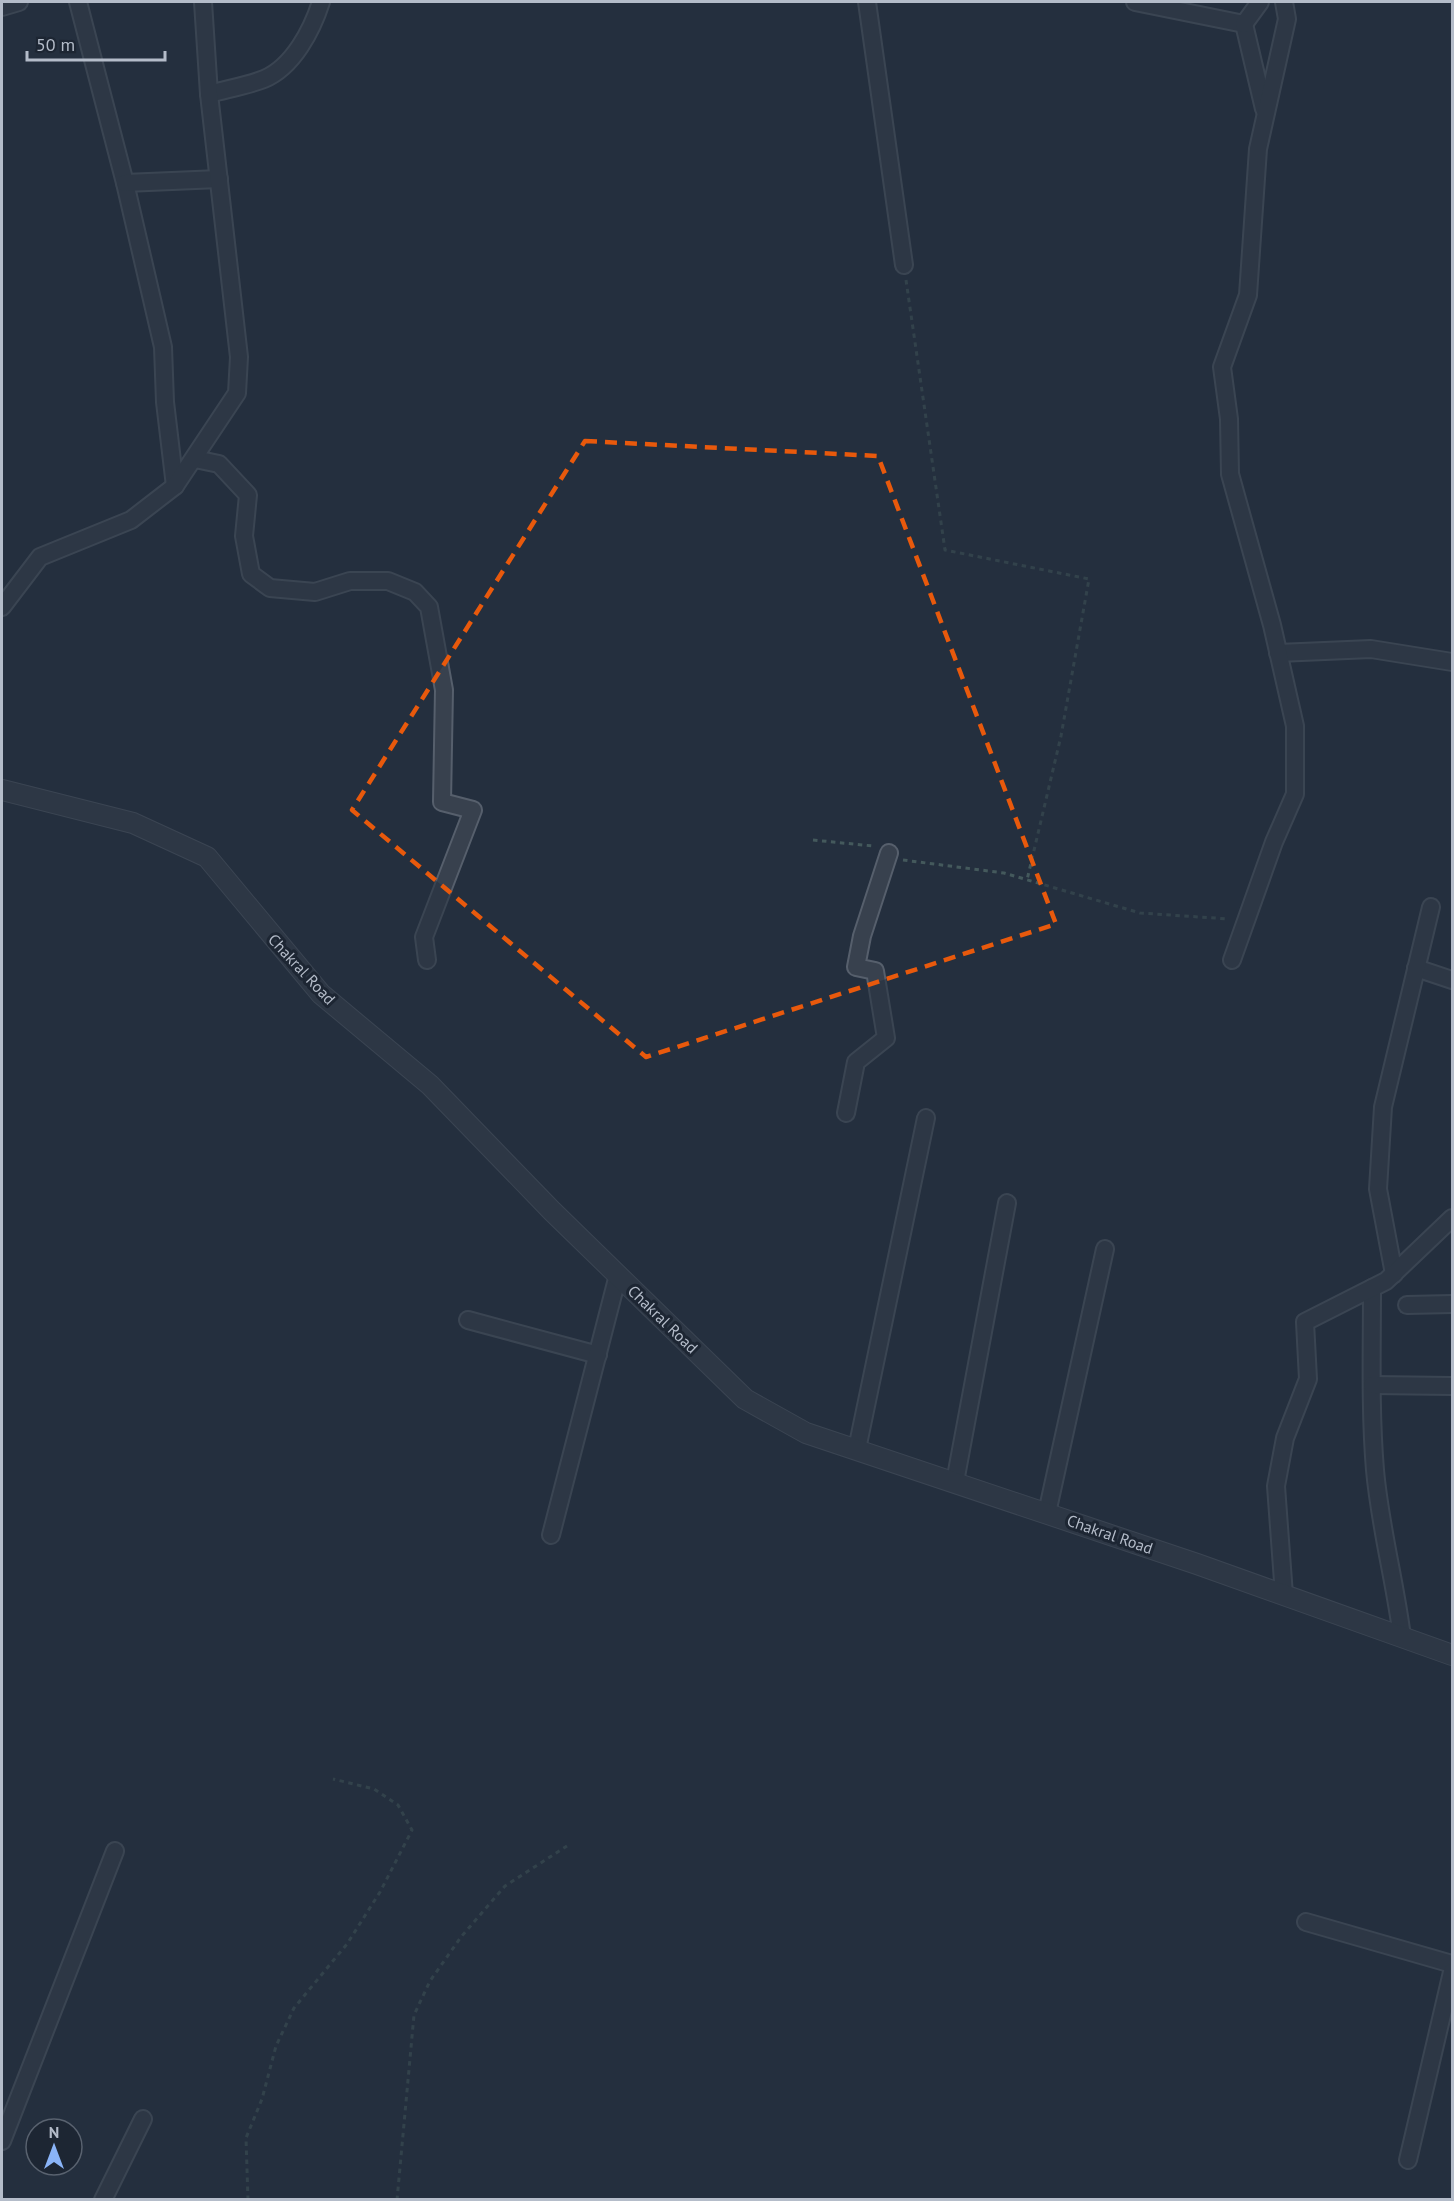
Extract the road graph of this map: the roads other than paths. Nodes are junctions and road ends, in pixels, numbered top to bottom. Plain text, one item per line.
1 (19, 2) edge
2 (78, 2) edge
3 (203, 2) edge
4 (321, 2) edge
5 (867, 2) edge
6 (1135, 2) edge
7 (1260, 2) edge
8 (1284, 2) edge
9 (2, 7) edge
10 (1244, 24) junction
11 (209, 94) junction
12 (1265, 115) junction
13 (219, 179) junction
14 (125, 183) junction
15 (904, 265) road end
16 (195, 459) junction
17 (175, 486) junction
18 (2, 607) edge
19 (1278, 653) junction
20 (1452, 662) edge
21 (2, 790) edge
22 (889, 853) road end
23 (1431, 907) dead end
24 (427, 960) dead end
25 (1232, 960) dead end
26 (1416, 968) junction
27 (1452, 980) edge
28 (846, 1113) dead end
29 (926, 1118) dead end
30 (1007, 1203) dead end
31 (1452, 1218) edge
32 (1105, 1249) dead end
33 (1394, 1274) junction
34 (618, 1275) junction
35 (1372, 1288) junction
36 (1452, 1304) edge
37 (1407, 1305) dead end
38 (468, 1320) dead end
39 (598, 1355) junction
40 (1372, 1385) junction
41 (1452, 1386) edge
42 (857, 1449) junction
43 (955, 1482) junction
44 (1047, 1514) junction
45 (551, 1535) dead end
46 (1284, 1595) junction
47 (1402, 1637) junction
48 (1452, 1655) edge
49 (115, 1851) dead end
50 (1306, 1922) dead end
51 (1452, 1964) edge
52 (1452, 1972) edge
53 (143, 2119) dead end
54 (2, 2141) edge
55 (1408, 2160) dead end
56 (103, 2199) edge

1 - 9 street
2 - 14 street
3 - 11 street
4 - 11 street
5 - 15 street
6 - 10 street
7 - 10 street
8 - 12 street
10 - 12 street
11 - 13 street
12 - 19 street
13 - 14 street
13 - 16 street
14 - 17 street
16 - 17 street
16 - 24 street
17 - 18 street
19 - 20 street
19 - 25 street
21 - 34 street, Chakral Road
22 - 28 street
23 - 26 street
26 - 27 street
26 - 33 street
29 - 42 street
30 - 43 street
31 - 33 street
32 - 44 street
33 - 35 street
34 - 39 street
34 - 42 street, Chakral Road
35 - 40 street
35 - 46 street
36 - 37 street
38 - 39 street
39 - 45 street
40 - 41 street
40 - 47 street
42 - 43 street, Chakral Road
43 - 44 street, Chakral Road
44 - 46 street, Chakral Road
46 - 47 street, Chakral Road
47 - 48 street, Chakral Road
49 - 54 street
50 - 51 street
52 - 55 street
53 - 56 street

